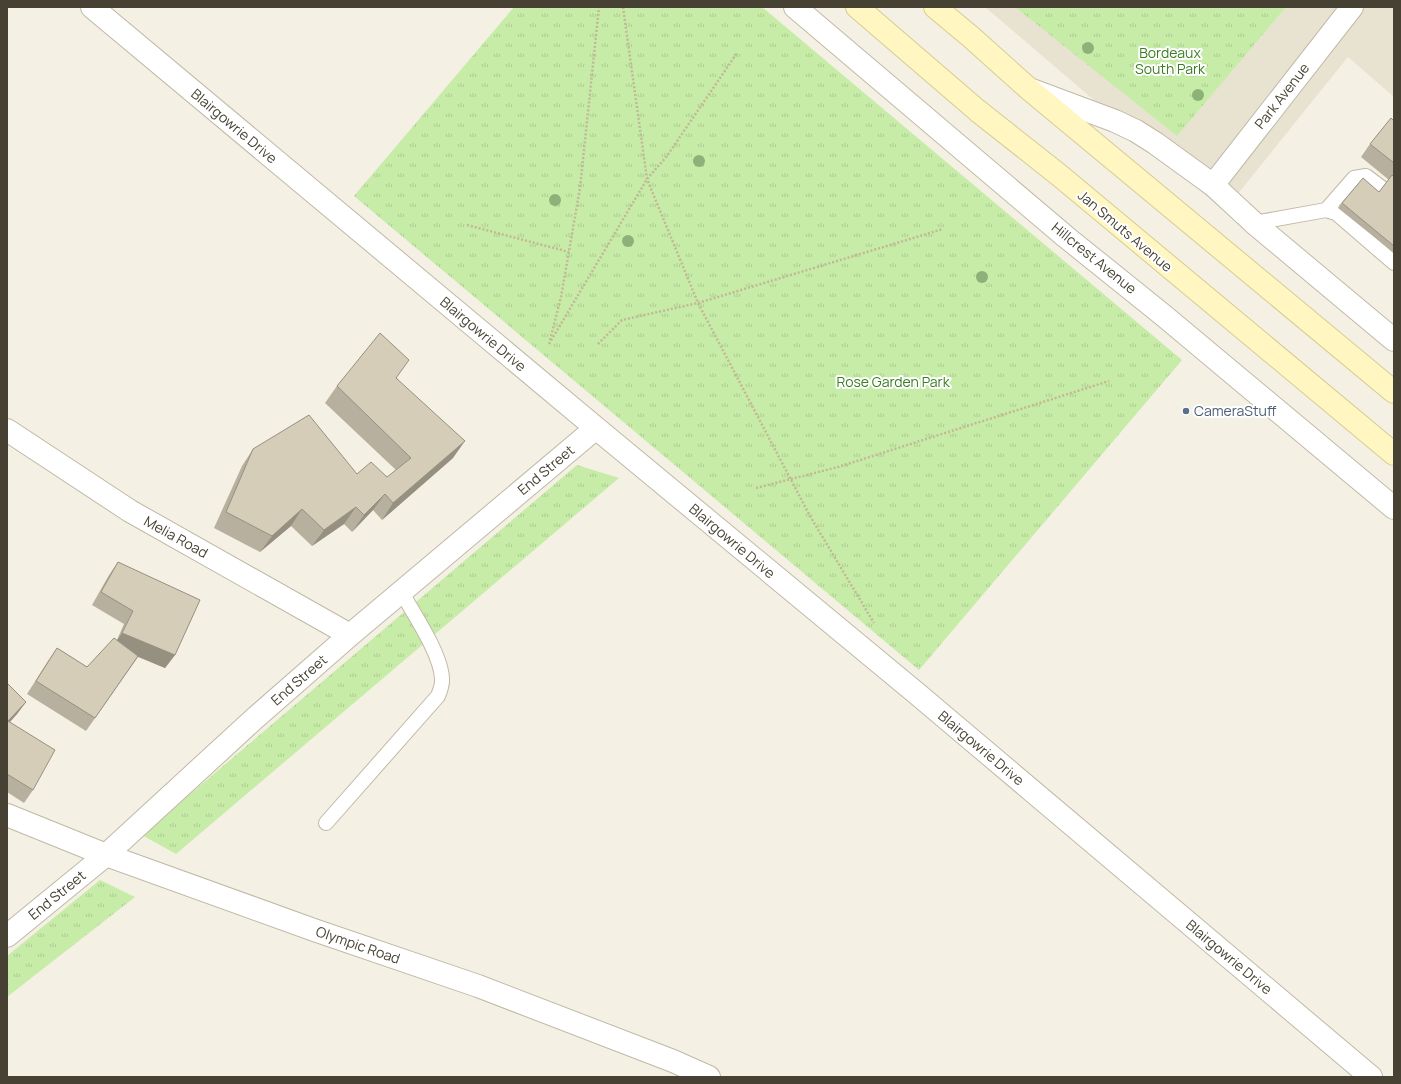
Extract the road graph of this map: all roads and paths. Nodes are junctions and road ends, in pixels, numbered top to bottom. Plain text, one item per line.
1 (92, 7) edge
2 (599, 7) edge
3 (623, 7) edge
4 (795, 7) edge
5 (857, 7) edge
6 (935, 7) edge
7 (1352, 7) edge
8 (737, 53) dead end
9 (1029, 89) junction
10 (647, 179) junction
11 (1213, 185) junction
12 (1382, 188) edge
13 (1326, 210) junction
14 (1254, 223) junction
15 (467, 225) dead end
16 (943, 229) dead end
17 (569, 252) junction
18 (1394, 263) edge
19 (698, 303) junction
20 (1394, 340) edge
21 (598, 344) dead end
22 (1109, 381) dead end
23 (1394, 392) edge
24 (596, 428) junction
25 (7, 430) edge
26 (1394, 454) edge
27 (791, 479) junction
28 (756, 488) dead end
29 (1394, 508) edge
30 (402, 593) junction
31 (874, 624) dead end
32 (350, 635) junction
33 (7, 815) edge
34 (326, 823) dead end
35 (106, 855) junction
36 (7, 936) edge
37 (709, 1077) edge
38 (1371, 1077) edge

1 - 24 street, Blairgowrie Drive
2 - 17 path
3 - 10 path
4 - 29 street, Hillcrest Avenue
5 - 26 main road, Jan Smuts Avenue
6 - 9 main road
7 - 11 street, Park Avenue
8 - 10 path
9 - 11 street
9 - 23 main road
10 - 17 path
10 - 19 path
11 - 14 street
12 - 13 lane
13 - 14 lane
13 - 18 lane
14 - 20 street
15 - 17 path
16 - 19 path
19 - 21 path
19 - 27 path
22 - 27 path
24 - 30 street, End Street
24 - 38 street, Blairgowrie Drive
25 - 32 street, Melia Road
27 - 28 path
27 - 31 path
30 - 32 street, End Street
30 - 34 lane
32 - 35 street, End Street
33 - 35 street, Olympic Road
35 - 36 street, End Street
35 - 37 street, Olympic Road

